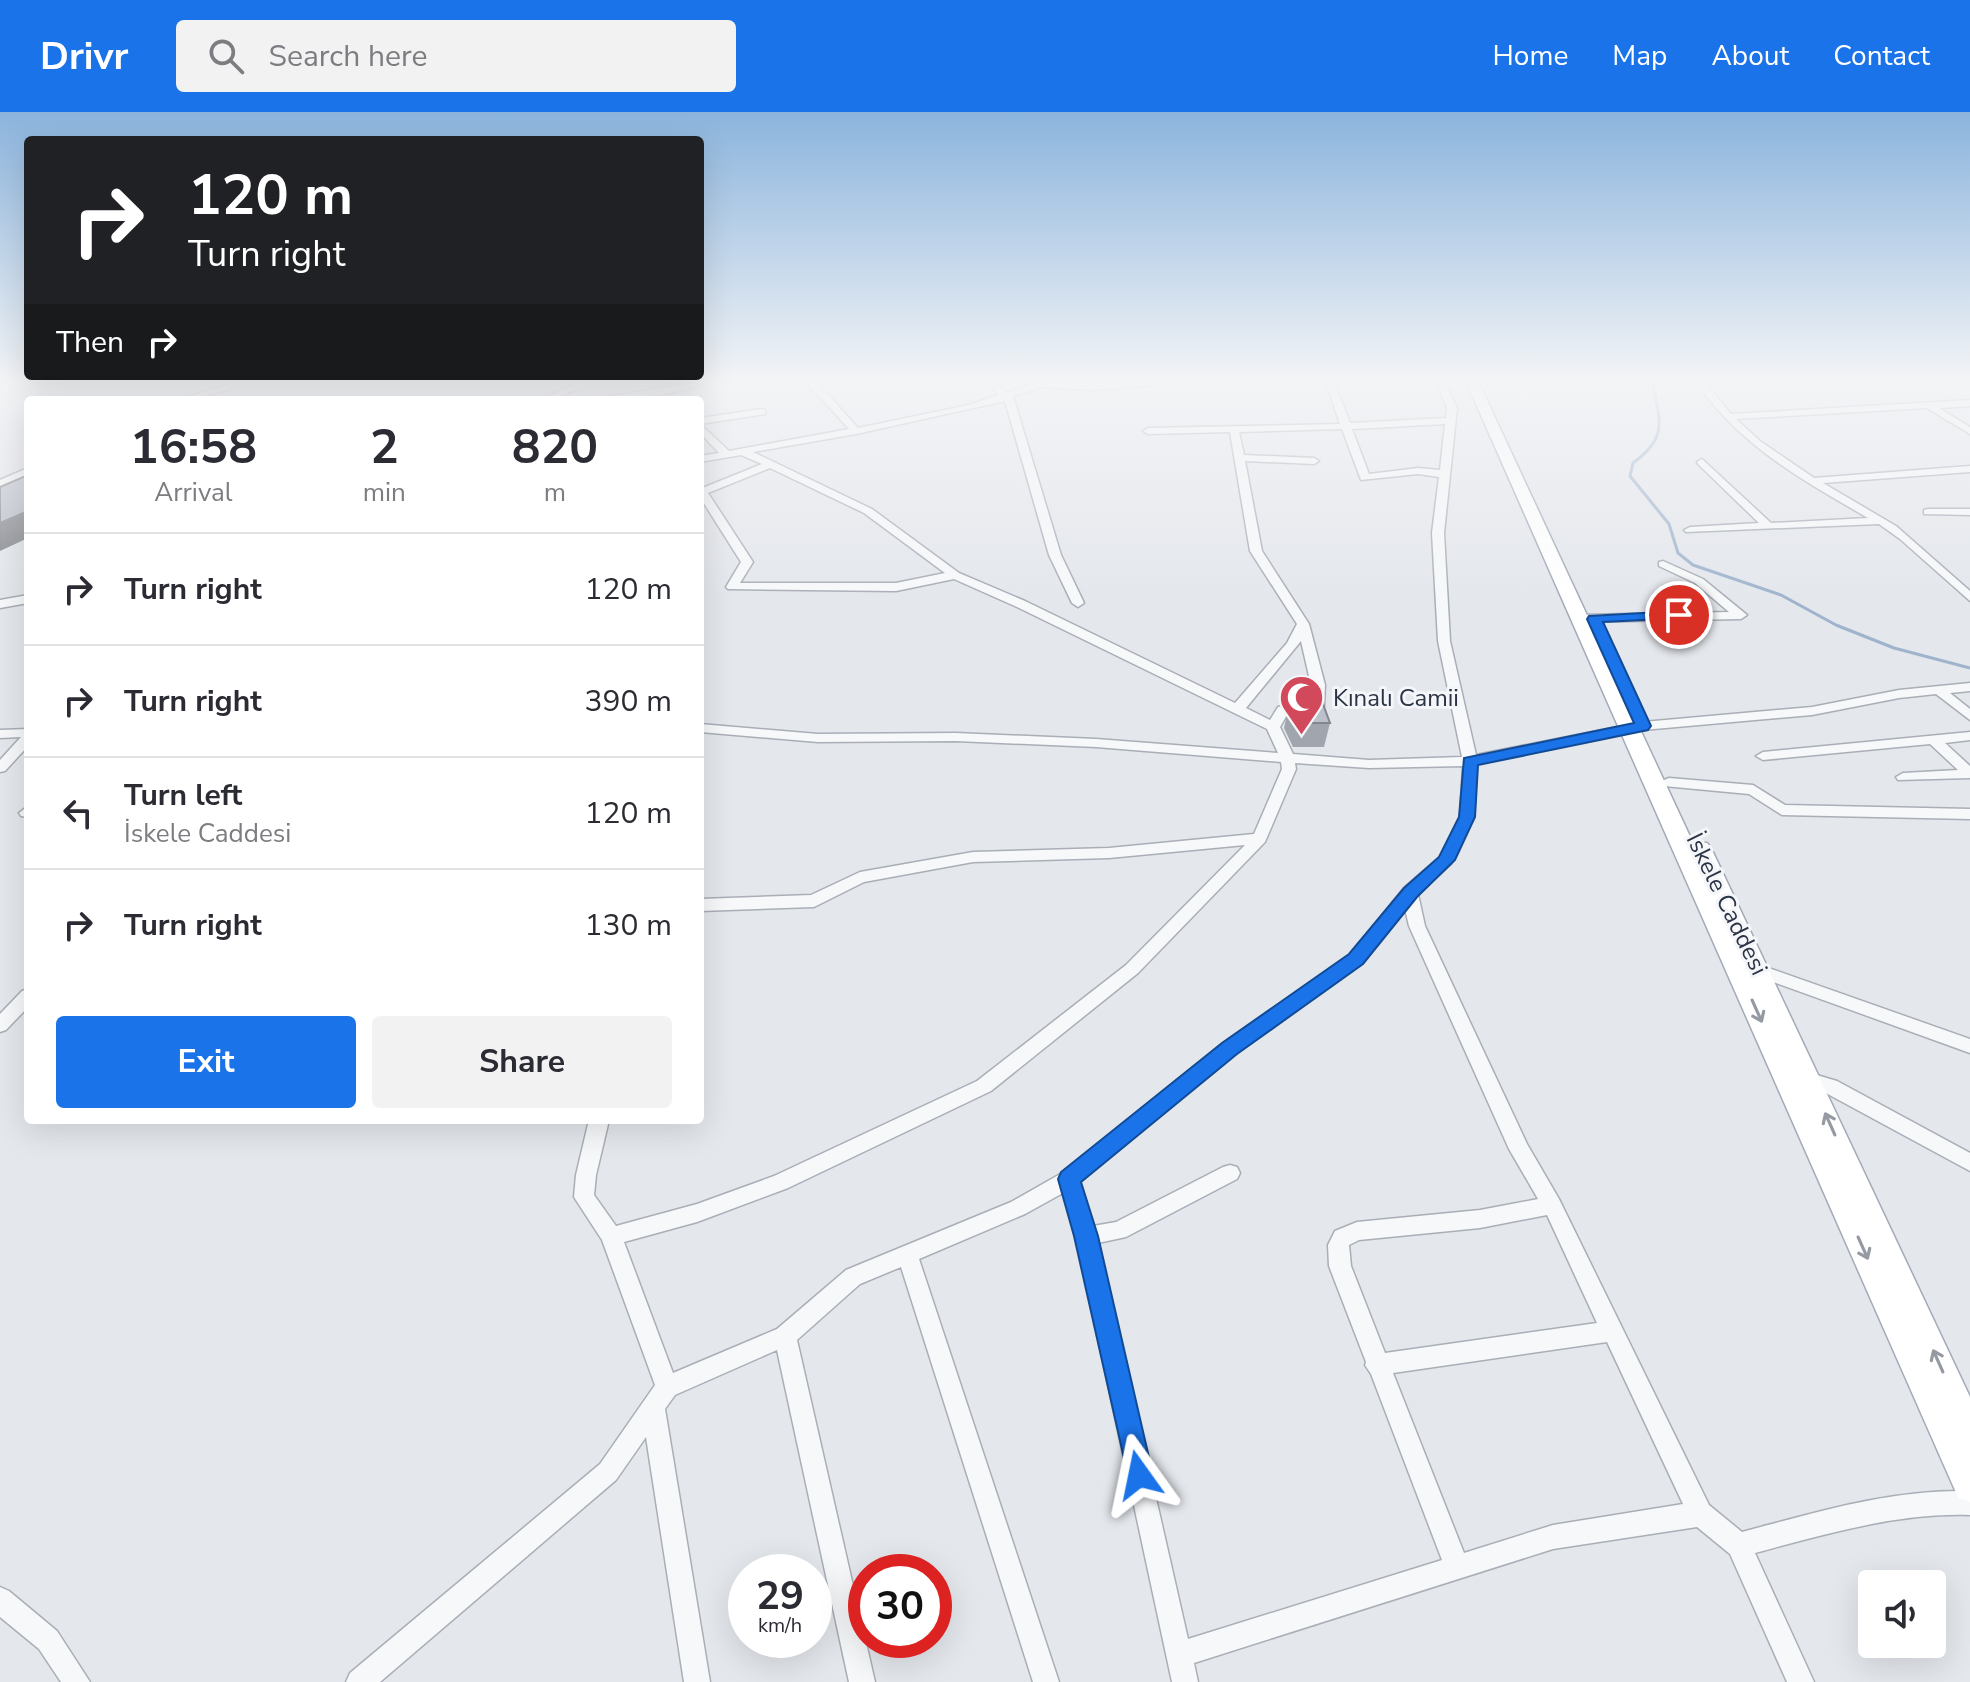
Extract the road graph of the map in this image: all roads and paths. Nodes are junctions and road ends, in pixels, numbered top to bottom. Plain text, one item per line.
1 (724, 452) edge
2 (742, 452) edge
3 (744, 452) edge
4 (1024, 452) edge
5 (1237, 452) edge
6 (1355, 452) edge
7 (1447, 452) edge
8 (1507, 452) edge
9 (1514, 452) edge
10 (1774, 452) edge
11 (727, 455) junction
12 (704, 458) edge
13 (1238, 458) junction
14 (1314, 461) dead end
15 (1702, 462) dead end
16 (771, 464) junction
17 (1970, 469) edge
18 (24, 473) edge
19 (1444, 474) junction
20 (1812, 481) junction
21 (0, 484) edge
22 (704, 491) edge
23 (704, 495) edge
24 (1928, 512) dead end
25 (1967, 514) edge
26 (1882, 521) junction
27 (1768, 526) junction
28 (1690, 530) dead end
29 (1663, 564) dead end
30 (955, 575) junction
31 (1970, 597) edge
32 (24, 600) edge
33 (1078, 603) dead end
34 (0, 604) edge
35 (1588, 619) junction
36 (1303, 624) junction
37 (1970, 687) edge
38 (1939, 690) junction
39 (1237, 710) junction
40 (1970, 716) edge
41 (1273, 727) junction
42 (1637, 727) junction
43 (704, 733) edge
44 (0, 734) edge
45 (24, 736) edge
46 (1970, 736) edge
47 (1933, 739) junction
48 (24, 741) edge
49 (1763, 756) dead end
50 (1287, 757) junction
51 (1470, 761) junction
52 (0, 768) edge
53 (1970, 774) edge
54 (1903, 777) dead end
55 (1669, 783) junction
56 (1970, 814) edge
57 (1260, 838) junction
58 (1410, 892) junction
59 (704, 905) edge
60 (1760, 971) junction
61 (24, 1000) edge
62 (0, 1025) edge
63 (1970, 1046) edge
64 (1810, 1080) junction
65 (598, 1124) edge
66 (1970, 1163) edge
67 (1230, 1173) dead end
68 (1069, 1179) junction
69 (1552, 1205) junction
70 (611, 1236) junction
71 (1086, 1236) junction
72 (907, 1254) junction
73 (1613, 1331) junction
74 (785, 1336) junction
75 (1376, 1365) junction
76 (660, 1396) junction
77 (1970, 1432) edge
78 (1970, 1485) edge
79 (1970, 1503) edge
80 (1700, 1514) junction
81 (1739, 1545) junction
82 (1457, 1567) junction
83 (0, 1600) edge
84 (1179, 1655) junction
85 (77, 1682) edge
86 (359, 1682) edge
87 (697, 1682) edge
88 (862, 1682) edge
89 (1046, 1682) edge
90 (1185, 1682) edge
91 (1801, 1682) edge

1 - 11 street
2 - 11 street
3 - 16 street
4 - 33 street
5 - 13 street
6 - 19 street
7 - 19 street
8 - 35 main road
9 - 35 main road
10 - 20 street
11 - 12 street
13 - 14 street
13 - 36 street
15 - 27 street
16 - 22 street
16 - 30 street
17 - 20 street
18 - 21 street
19 - 51 street
20 - 26 street
23 - 30 street
24 - 25 street
26 - 27 street
26 - 31 street
27 - 28 street
29 - 35 street
30 - 39 street
32 - 34 street
35 - 42 main road
36 - 39 street
36 - 41 street
37 - 38 street
38 - 40 street
38 - 42 street
39 - 41 street
41 - 50 street
42 - 51 street
42 - 55 main road, İskele Caddesi
42 -> 78 main road
43 - 50 street
44 - 45 street
46 - 47 street
47 - 49 street
47 - 53 street
48 - 52 street
50 - 51 street
50 - 57 street
51 - 58 street
53 - 54 street
55 - 56 street
55 - 60 main road, İskele Caddesi
57 - 59 street
57 - 70 street
58 - 68 street
58 - 69 street
60 - 63 street
60 - 64 main road, İskele Caddesi
61 - 62 street
64 - 66 street
77 -> 64 main road, İskele Caddesi
65 - 70 street
67 - 71 street
68 - 71 street
68 - 72 street
69 - 73 street
69 - 75 street
70 - 76 street
71 - 84 street
72 - 74 street
72 - 89 street
73 - 75 street
73 - 80 street
74 - 76 street
74 - 88 street
75 - 82 street
76 - 86 street
76 - 87 street
79 - 81 street
80 - 81 street
80 - 82 street
81 - 91 street
82 - 84 street
83 - 85 street
84 - 90 street

